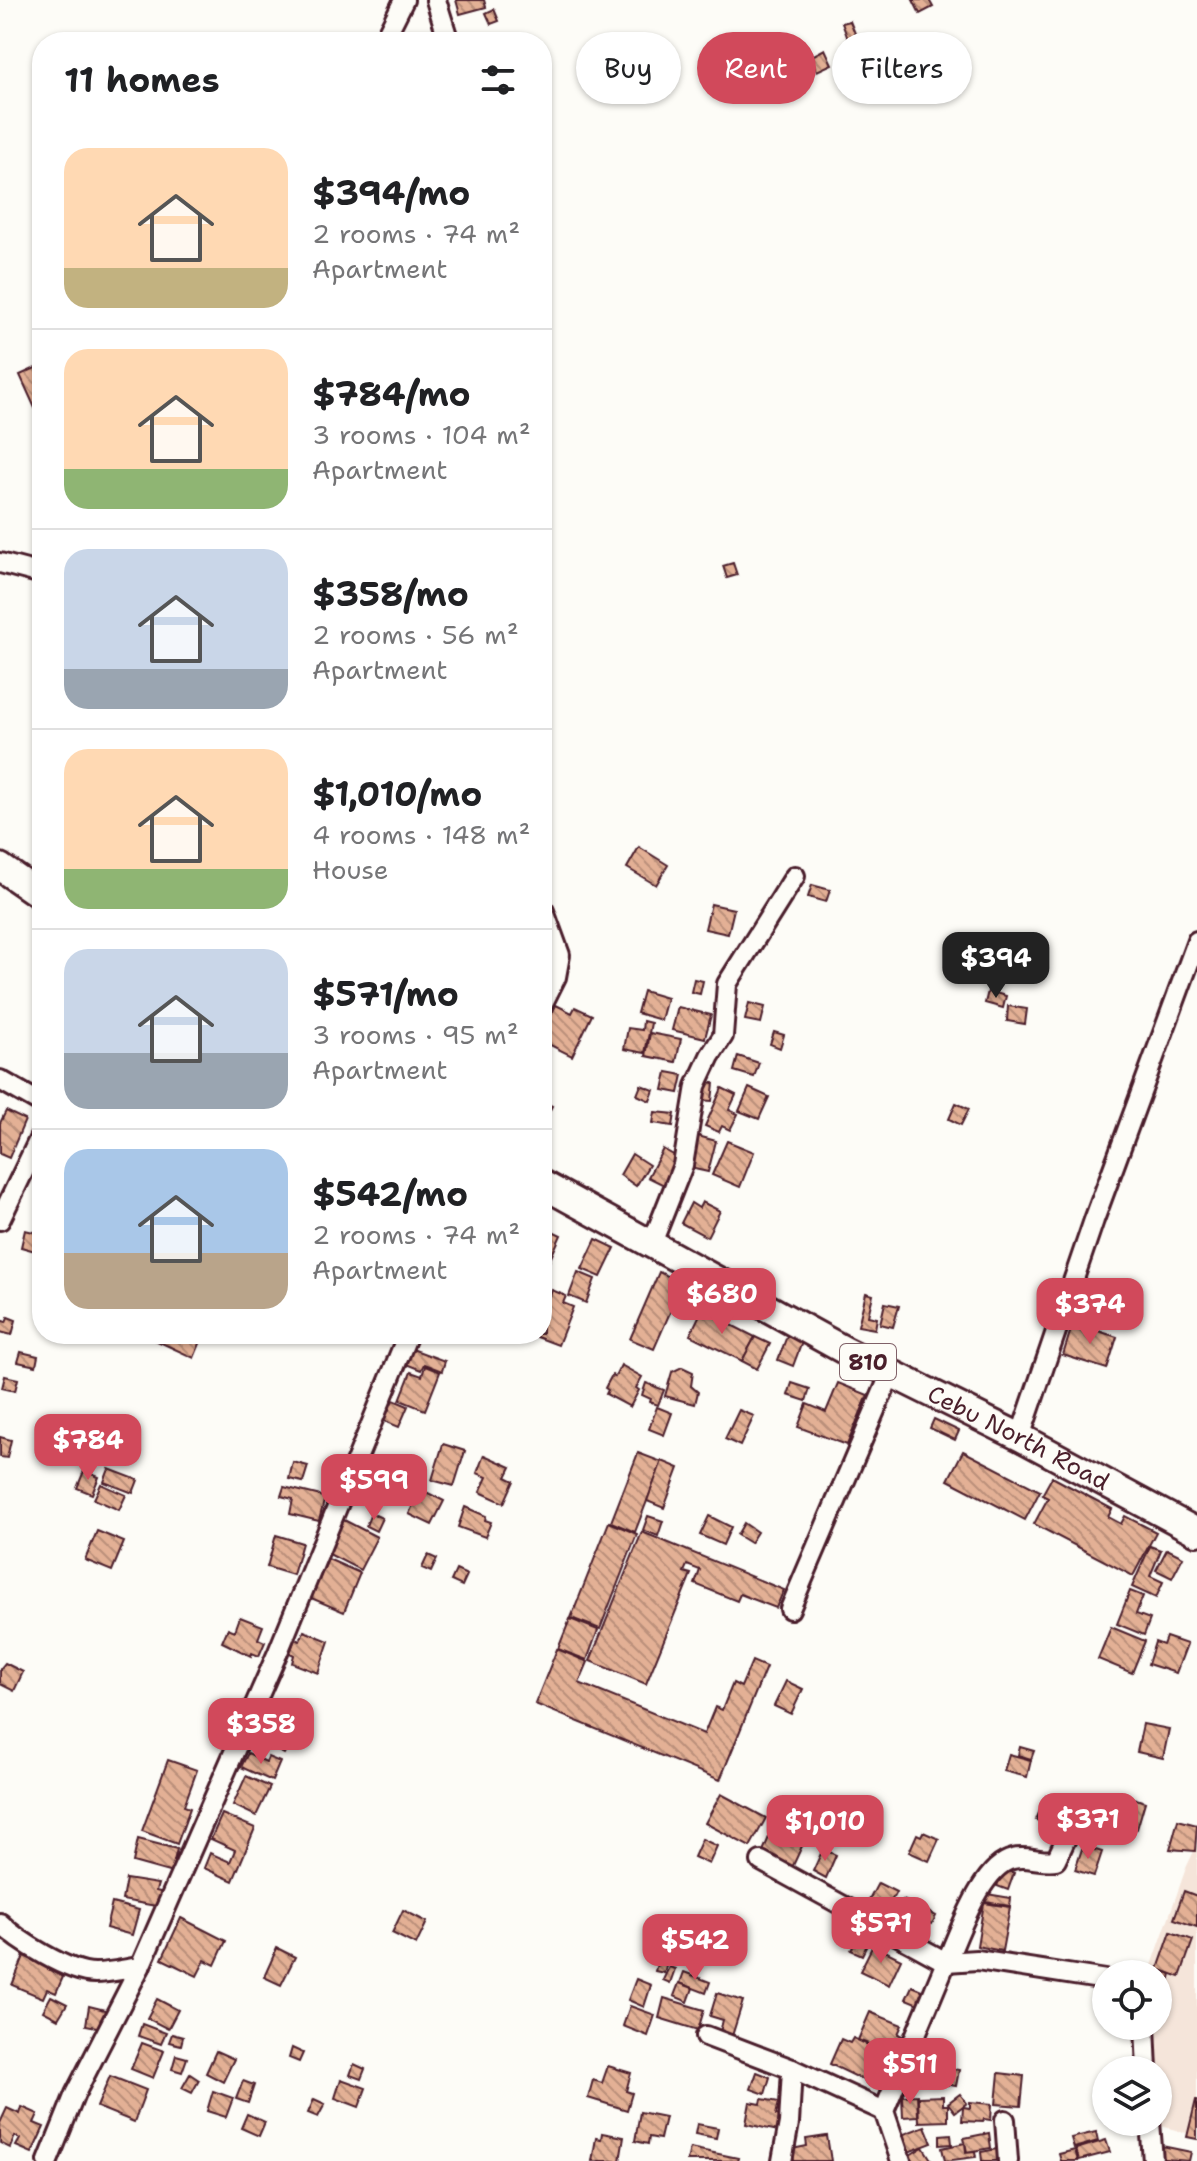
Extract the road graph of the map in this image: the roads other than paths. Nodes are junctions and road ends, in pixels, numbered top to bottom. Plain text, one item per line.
1 (404, 0) edge
2 (436, 0) edge
3 (388, 32) edge
4 (446, 32) edge
5 (0, 563) edge
6 (32, 571) edge
7 (1, 870) edge
8 (795, 876) dead end
9 (32, 890) edge
10 (552, 933) edge
11 (1197, 941) edge
12 (552, 985) edge
13 (0, 1080) edge
14 (32, 1098) edge
15 (32, 1154) edge
16 (552, 1189) edge
17 (0, 1220) edge
18 (652, 1243) junction
19 (404, 1344) edge
20 (891, 1373) junction
21 (1020, 1437) junction
22 (1197, 1532) edge
23 (790, 1609) dead end
24 (1077, 1815) dead end
25 (761, 1861) dead end
26 (0, 1923) edge
27 (946, 1962) junction
28 (140, 1967) junction
29 (1092, 1978) edge
30 (706, 2036) dead end
31 (792, 2069) junction
32 (884, 2111) junction
33 (1005, 2120) dead end
34 (1151, 2136) edge
35 (48, 2161) edge
36 (782, 2161) edge
37 (901, 2161) edge
38 (1008, 2161) edge
39 (1153, 2161) edge

1 - 3 street
2 - 4 street
5 - 6 street
7 - 9 highway
8 - 18 street
10 - 12 street
11 - 21 street
13 - 14 street
15 - 17 street
16 - 18 highway, Cebu North Road / 810
18 - 20 highway, Cebu North Road / 810
19 - 28 street
20 - 21 highway, Cebu North Road / 810
20 - 23 street
21 - 22 highway, Cebu North Road / 810
24 - 27 street
25 - 27 street
26 - 28 street
27 - 29 street
27 - 32 street
28 - 35 street
30 - 31 street
31 - 32 street
31 - 36 street
32 - 37 street
33 - 38 street
34 - 39 street

